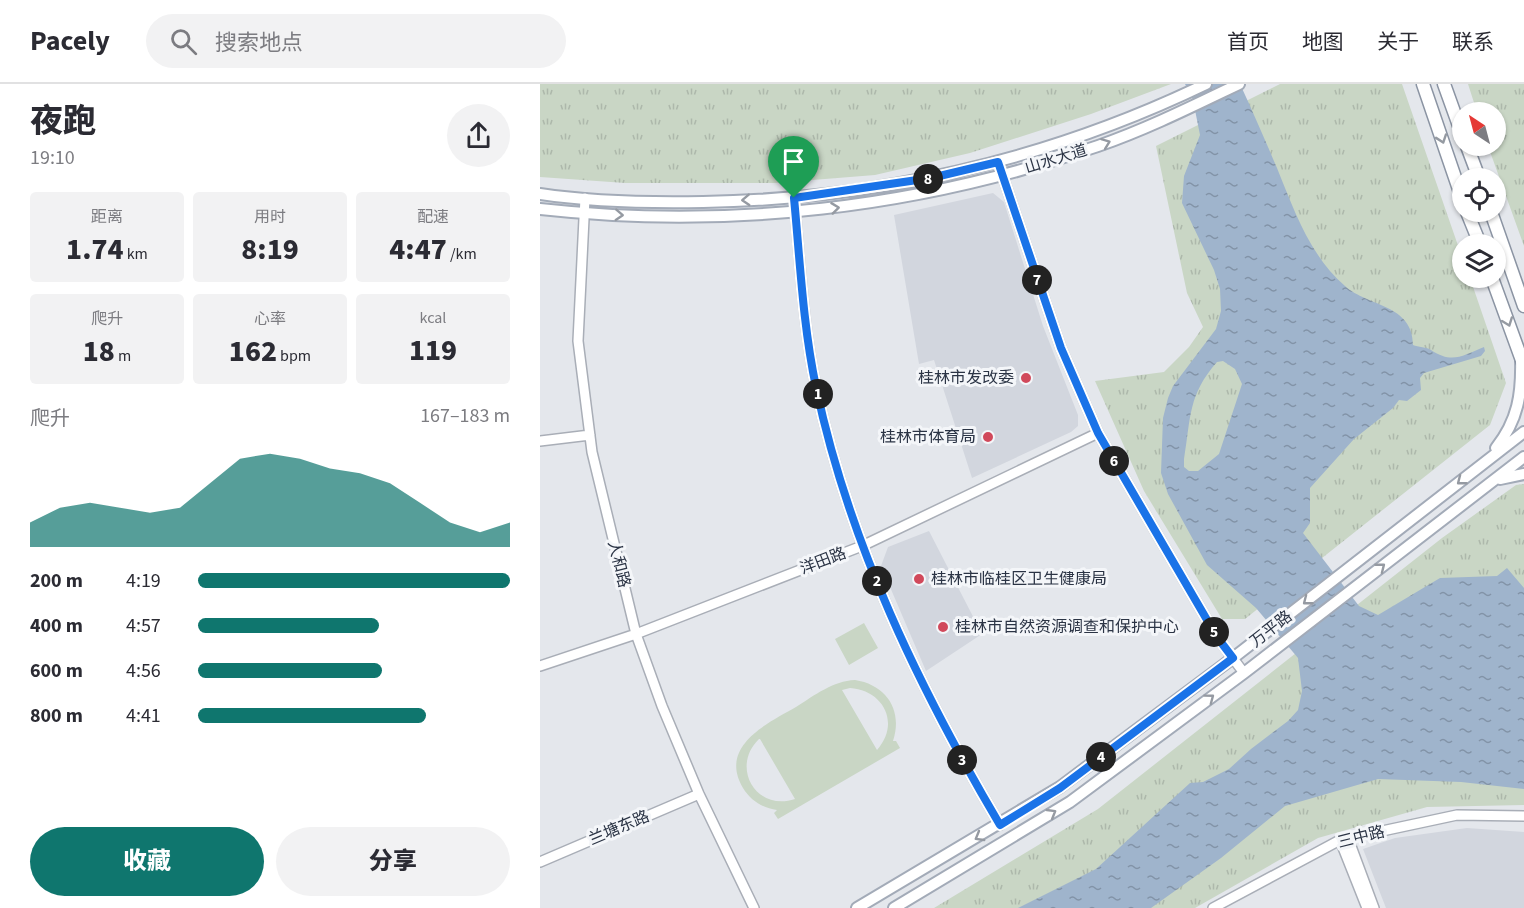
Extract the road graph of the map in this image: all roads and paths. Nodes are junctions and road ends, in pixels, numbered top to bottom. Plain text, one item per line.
1 (1206, 84) edge
2 (1239, 84) edge
3 (1423, 84) edge
4 (1444, 84) edge
5 (1452, 106) edge
6 (998, 162) junction
7 (1452, 169) edge
8 (1003, 175) junction
9 (540, 194) edge
10 (585, 198) junction
11 (794, 198) junction
12 (540, 209) edge
13 (584, 213) junction
14 (795, 213) junction
15 (1495, 222) edge
16 (1520, 278) edge
17 (1496, 288) edge
18 (1524, 306) edge
19 (1523, 362) edge
20 (1524, 432) edge
21 (1098, 433) junction
22 (590, 435) junction
23 (540, 441) edge
24 (1524, 457) edge
25 (1485, 463) junction
26 (1524, 474) edge
27 (1489, 484) junction
28 (862, 546) junction
29 (636, 634) junction
30 (1233, 658) junction
31 (540, 666) edge
32 (1244, 673) junction
33 (699, 794) junction
34 (1524, 816) edge
35 (1000, 825) junction
36 (1344, 839) junction
37 (540, 862) edge
38 (754, 908) edge
39 (857, 908) edge
40 (894, 908) edge
41 (1213, 908) edge
42 (1367, 908) edge
43 (1374, 908) edge

1 - 6 main road, 山水大道
8 -> 2 main road, 山水大道
3 -> 7 highway
4 - 5 highway
6 - 8 street
6 - 11 main road, 山水大道
14 -> 8 main road, 山水大道
8 - 21 street
9 - 10 main road, 山水大道
11 -> 10 main road, 山水大道
10 - 13 street, 人和路
11 - 14 street
12 - 13 main road, 山水大道
13 -> 14 main road, 山水大道
13 - 22 street, 人和路
14 - 28 street
15 - 16 highway
16 - 18 highway
17 -> 19 highway
19 - 25 main road
20 - 25 main road, 万平路
21 - 28 street, 洋田路
21 - 30 street
22 - 23 street
22 - 29 street, 人和路
24 - 27 main road, 万平路
25 -> 30 main road, 万平路
26 - 27 main road
32 -> 27 main road, 万平路
28 - 29 street, 洋田路
28 - 35 street
29 - 31 street, 洋田路
29 - 33 street, 人和路
30 - 32 street
30 - 35 main road, 万平路
40 -> 32 main road, 万平路
33 - 37 street, 兰塘东路
33 - 38 street, 人和路
34 - 36 street, 三中路
35 -> 39 main road, 万平路
36 - 41 street, 三中路
36 - 42 street
36 - 43 street

